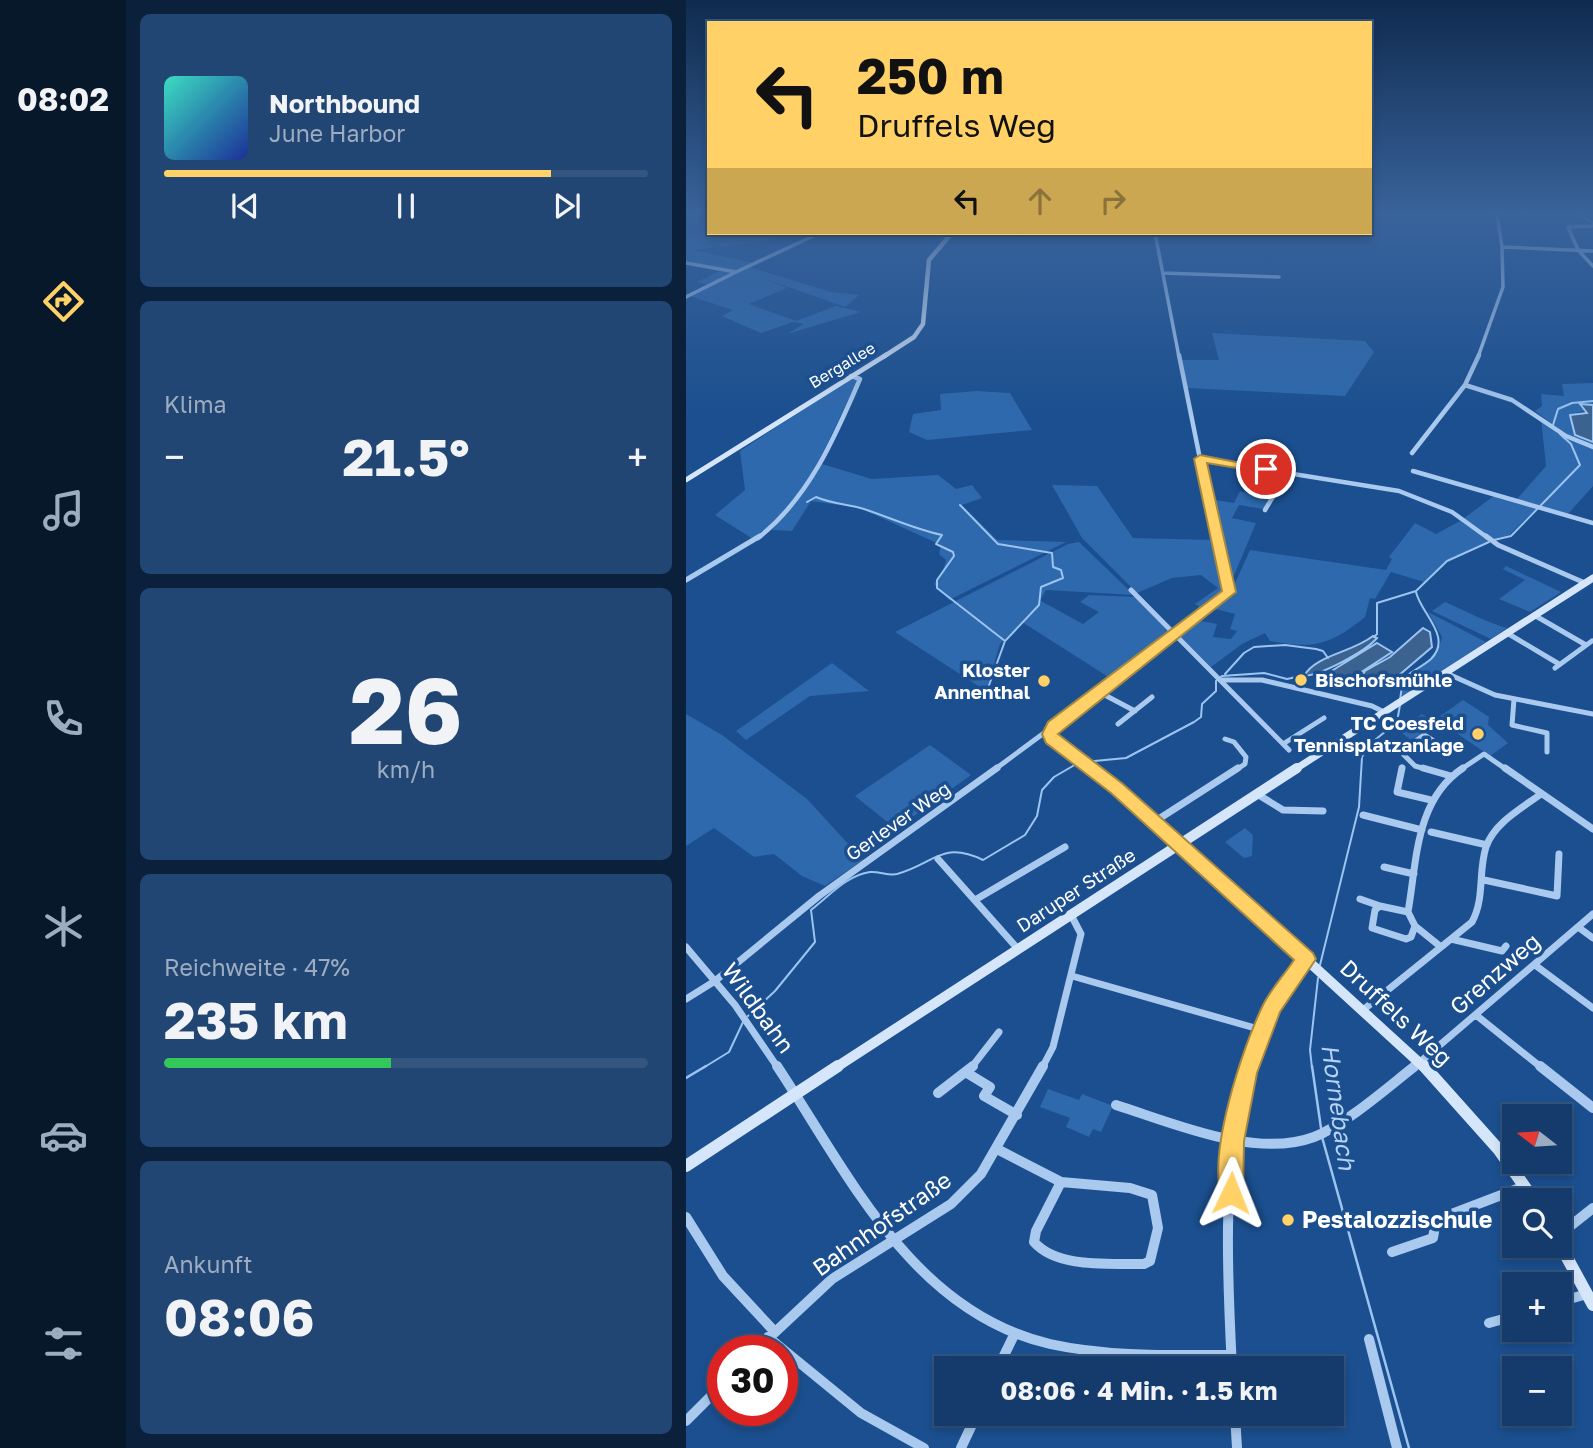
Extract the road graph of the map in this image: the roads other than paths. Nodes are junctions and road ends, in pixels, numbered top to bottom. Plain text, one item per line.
1 (718, 282) edge
2 (926, 282) edge
3 (1165, 282) edge
4 (1502, 282) edge
5 (686, 298) edge
6 (863, 369) junction
7 (851, 376) junction
8 (860, 379) junction
9 (1465, 385) junction
10 (1593, 447) edge
11 (1412, 453) dead end
12 (1200, 459) junction
13 (1413, 471) dead end
14 (1288, 472) junction
15 (686, 480) edge
16 (1265, 510) dead end
17 (1593, 523) edge
18 (686, 580) edge
19 (1590, 581) edge
20 (1131, 590) dead end
21 (1534, 615) junction
22 (1175, 633) junction
23 (1507, 633) junction
24 (1589, 643) edge
25 (1446, 673) junction
26 (1220, 678) junction
27 (1099, 692) junction
28 (1152, 697) dead end
29 (1514, 699) junction
30 (1135, 711) junction
31 (1384, 712) junction
32 (1593, 714) edge
33 (1324, 718) dead end
34 (1118, 724) dead end
35 (1050, 734) junction
36 (1225, 739) dead end
37 (1283, 744) junction
38 (1442, 746) dead end
39 (1289, 750) dead end
40 (1547, 752) dead end
41 (1402, 767) dead end
42 (1451, 776) junction
43 (1257, 794) junction
44 (1541, 794) junction
45 (1431, 800) junction
46 (1324, 811) dead end
47 (1363, 815) dead end
48 (1154, 822) junction
49 (1593, 829) edge
50 (1422, 830) junction
51 (1431, 832) dead end
52 (1180, 844) junction
53 (1487, 845) junction
54 (1065, 847) dead end
55 (1559, 854) dead end
56 (938, 859) dead end
57 (1384, 867) dead end
58 (1414, 874) junction
59 (1484, 880) junction
60 (1360, 899) dead end
61 (975, 900) junction
62 (1380, 906) junction
63 (1408, 912) junction
64 (1071, 915) junction
65 (1593, 915) edge
66 (1415, 926) junction
67 (1578, 927) junction
68 (1593, 938) edge
69 (1451, 939) junction
70 (1506, 946) dead end
71 (686, 947) edge
72 (1441, 947) junction
73 (1017, 948) junction
74 (1309, 962) junction
75 (1535, 965) junction
76 (1072, 976) junction
77 (715, 981) junction
78 (686, 999) edge
79 (1593, 1008) edge
80 (1363, 1010) junction
81 (1476, 1015) junction
82 (1262, 1030) junction
83 (999, 1032) dead end
84 (1420, 1062) junction
85 (967, 1073) junction
86 (938, 1093) dead end
87 (795, 1095) junction
88 (1116, 1105) dead end
89 (1593, 1108) edge
90 (1017, 1115) junction
91 (1233, 1141) junction
92 (997, 1149) junction
93 (686, 1166) edge
94 (1061, 1182) junction
95 (1524, 1186) joint
96 (1593, 1208) edge
97 (686, 1217) edge
98 (1572, 1225) edge
99 (894, 1241) junction
100 (1392, 1252) dead end
101 (1567, 1258) edge
102 (1590, 1299) edge
103 (1572, 1301) edge
104 (1502, 1319) edge
105 (1489, 1323) dead end
106 (1014, 1333) junction
107 (771, 1334) junction
108 (1369, 1339) dead end
109 (1231, 1355) joint
110 (1003, 1356) edge
111 (707, 1400) edge
112 (686, 1421) edge
113 (971, 1426) edge
114 (1236, 1426) edge
115 (924, 1448) edge
116 (961, 1448) edge
117 (1237, 1448) edge
118 (1397, 1448) edge

1 - 5 street
2 - 6 street, Bergallee
3 - 12 street
4 - 9 street
6 - 7 street, Bergallee
6 - 8 street
7 - 8 street
7 - 15 street, Bergallee
8 - 18 street
9 - 10 street
9 - 11 street
12 - 14 street
12 - 22 street, Gerlever Weg
13 - 17 street
14 - 16 street
14 - 19 street
19 - 21 street, Daruper Straße
20 - 22 street
21 - 23 street, Daruper Straße
21 - 24 street
22 - 26 street
22 - 27 street, Gerlever Weg
23 - 24 street
23 - 25 street, Daruper Straße
25 - 29 street
25 - 31 street, Daruper Straße
26 - 31 street
26 - 37 street
27 - 30 street
27 - 35 street, Gerlever Weg
28 - 30 street
29 - 32 street
29 - 40 street
30 - 34 street
31 - 43 street, Daruper Straße
33 - 37 street
35 - 48 street
35 - 77 street, Gerlever Weg
36 - 48 street
37 - 39 street
38 - 42 street
41 - 45 street
42 - 44 street
42 - 45 street
43 - 46 street
43 - 52 street, Daruper Straße
44 - 49 street
44 - 53 street
45 - 50 street
47 - 50 street
48 - 52 street
50 - 58 street
51 - 53 street
52 - 64 street, Daruper Straße
52 - 74 street, Druffels Weg
53 - 59 street
54 - 61 street
55 - 59 street
56 - 61 street
57 - 58 street
58 - 63 street
59 - 69 street
60 - 62 street
61 - 73 street
62 - 63 street
62 - 66 street
63 - 66 street
64 - 73 street, Daruper Straße
64 - 76 street, Bahnhofstraße
65 - 67 street, Grenzweg
66 - 72 street
67 - 68 street
67 - 75 street, Grenzweg
69 - 70 street
69 - 72 street
71 - 77 street, Wildbahn
72 - 80 street
73 - 87 street, Daruper Straße
74 - 80 street, Druffels Weg
74 - 82 street
75 - 79 street
75 - 81 street, Grenzweg
76 - 82 street
76 - 90 street, Bahnhofstraße
77 - 78 street, Gerlever Weg
77 - 87 street, Wildbahn
80 - 84 street, Druffels Weg
81 - 84 street, Grenzweg
81 - 89 street
82 - 91 street
83 - 85 street
84 - 91 street, Grenzweg
84 - 95 street, Druffels Weg
85 - 86 street
85 - 90 street
87 - 93 street, Daruper Straße
87 - 99 street, Wildbahn
88 - 91 street, Grenzweg
90 - 92 street, Bahnhofstraße
91 - 109 street
92 - 94 street
92 - 99 street, Bahnhofstraße
94 - 94 street
95 - 100 street
96 - 98 street
97 - 107 street
99 - 106 street, Wildbahn
99 - 107 street, Bahnhofstraße
101 - 102 street
102 - 103 street
104 - 105 street
106 - 109 street, Wildbahn
106 - 110 street
107 - 115 street
108 - 118 street
111 - 112 street
113 - 116 street
114 - 117 street

